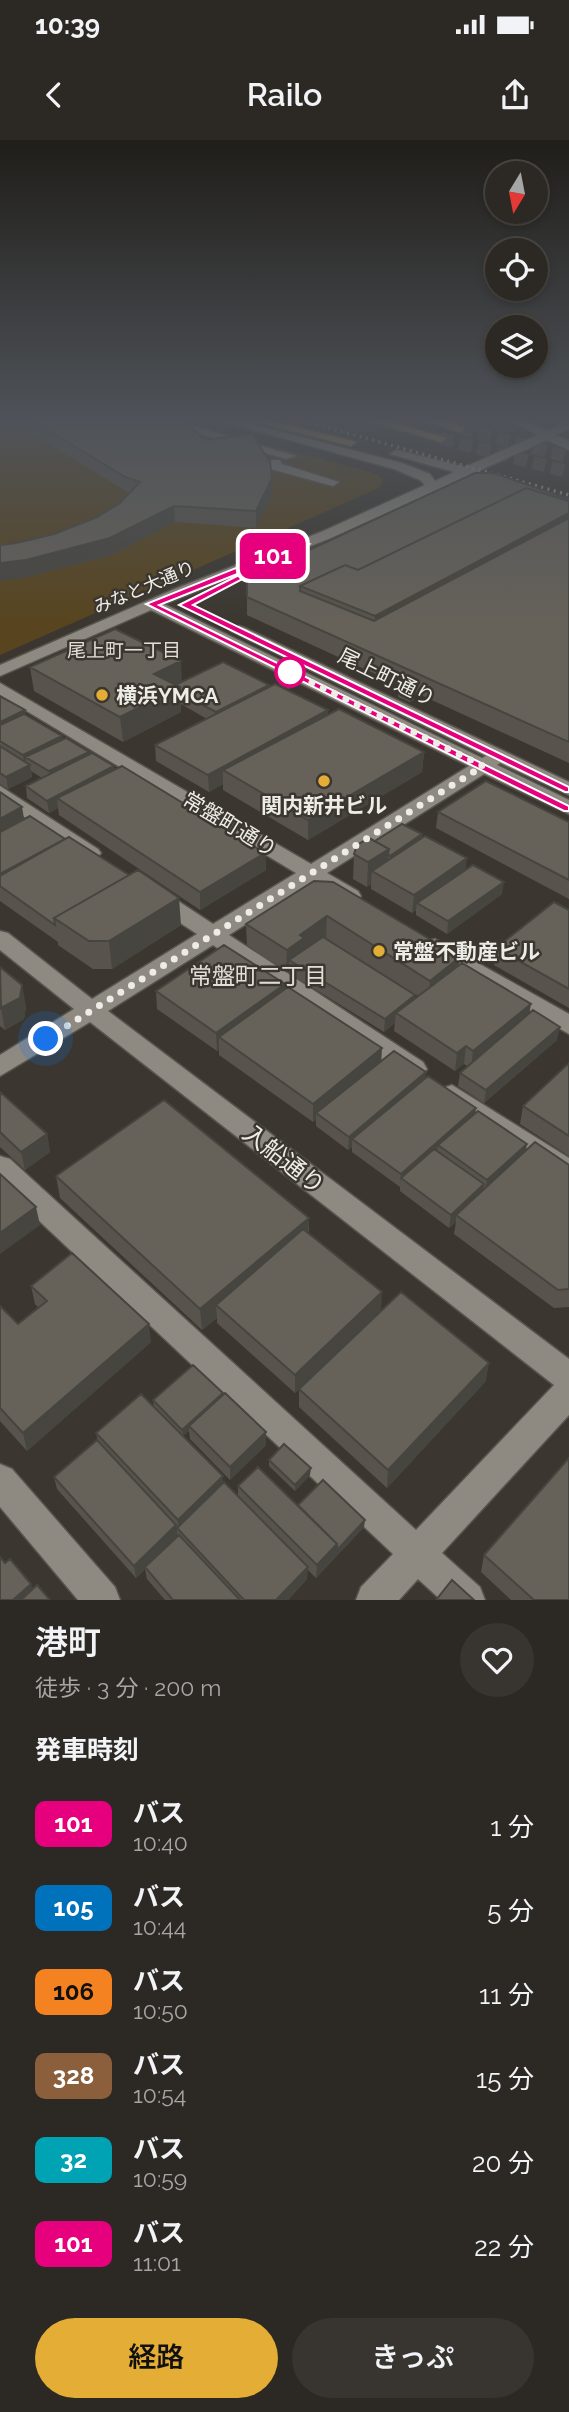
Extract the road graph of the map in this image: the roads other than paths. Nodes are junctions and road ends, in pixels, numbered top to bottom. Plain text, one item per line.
1 (433, 487) edge
2 (305, 544) junction
3 (162, 605) junction
4 (184, 605) junction
5 (0, 671) edge
6 (0, 687) edge
7 (491, 761) junction
8 (569, 789) edge
9 (0, 792) edge
10 (569, 808) edge
11 (104, 862) edge
12 (312, 873) junction
13 (139, 885) edge
14 (373, 910) edge
15 (212, 935) junction
16 (0, 937) edge
17 (419, 937) edge
18 (92, 1010) junction
19 (569, 1025) edge
20 (0, 1067) edge
21 (0, 1167) edge
22 (569, 1172) edge
23 (569, 1378) edge
24 (569, 1392) edge
25 (0, 1481) edge
26 (416, 1554) junction
27 (102, 1600) edge
28 (374, 1600) edge
29 (467, 1600) edge

1 - 2 street, みなと大通り
2 - 3 street, みなと大通り
2 - 4 street, みなと大通り
3 - 4 street, みなと大通り
3 - 5 street, みなと大通り
3 - 6 street, みなと大通り
3 - 7 street, 尾上町通り
4 - 7 street, 尾上町通り
6 - 12 street, 常盤町通り
7 - 8 street, 尾上町通り
7 - 10 street, 尾上町通り
7 - 12 street
9 - 11 street
12 - 14 street, 常盤町通り
12 - 15 street
13 - 15 street
15 - 18 street
15 - 22 street
16 - 18 street, 入船通り
17 - 19 street
18 - 20 street
18 - 23 street, 入船通り
21 - 26 street
24 - 26 street
25 - 27 street
26 - 28 street
26 - 29 street

